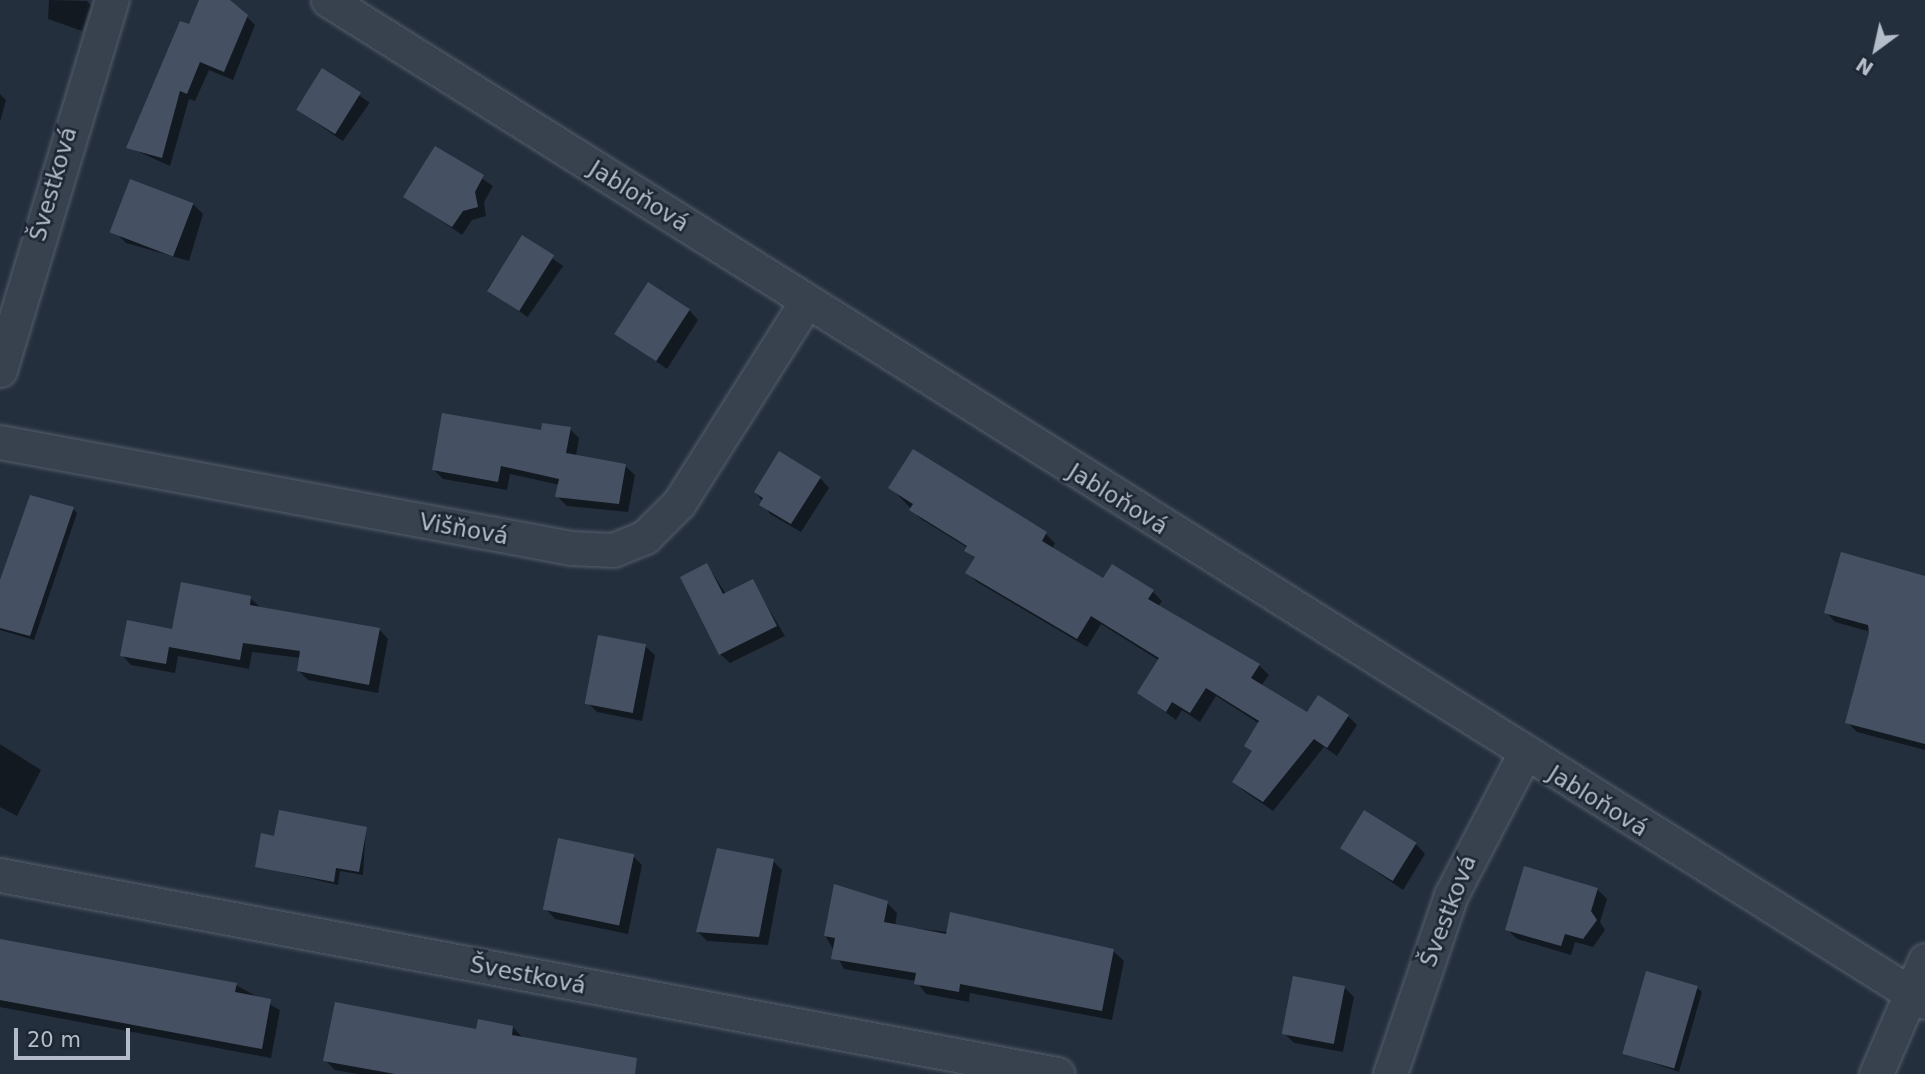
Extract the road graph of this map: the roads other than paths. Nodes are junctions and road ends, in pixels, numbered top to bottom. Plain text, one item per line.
1 (112, 0) edge
2 (328, 0) edge
3 (806, 302) junction
4 (0, 370) edge
5 (0, 442) edge
6 (1524, 755) junction
7 (0, 875) edge
8 (1925, 960) edge
9 (1918, 997) edge
10 (1057, 1074) edge
11 (1390, 1074) edge
12 (1876, 1074) edge

1 - 4 street, Švestková
2 - 3 street, Jabloňová
3 - 5 street, Višňová
3 - 6 street, Jabloňová
6 - 9 street, Jabloňová
6 - 11 street, Švestková
7 - 10 street, Švestková
8 - 9 street
9 - 12 street

